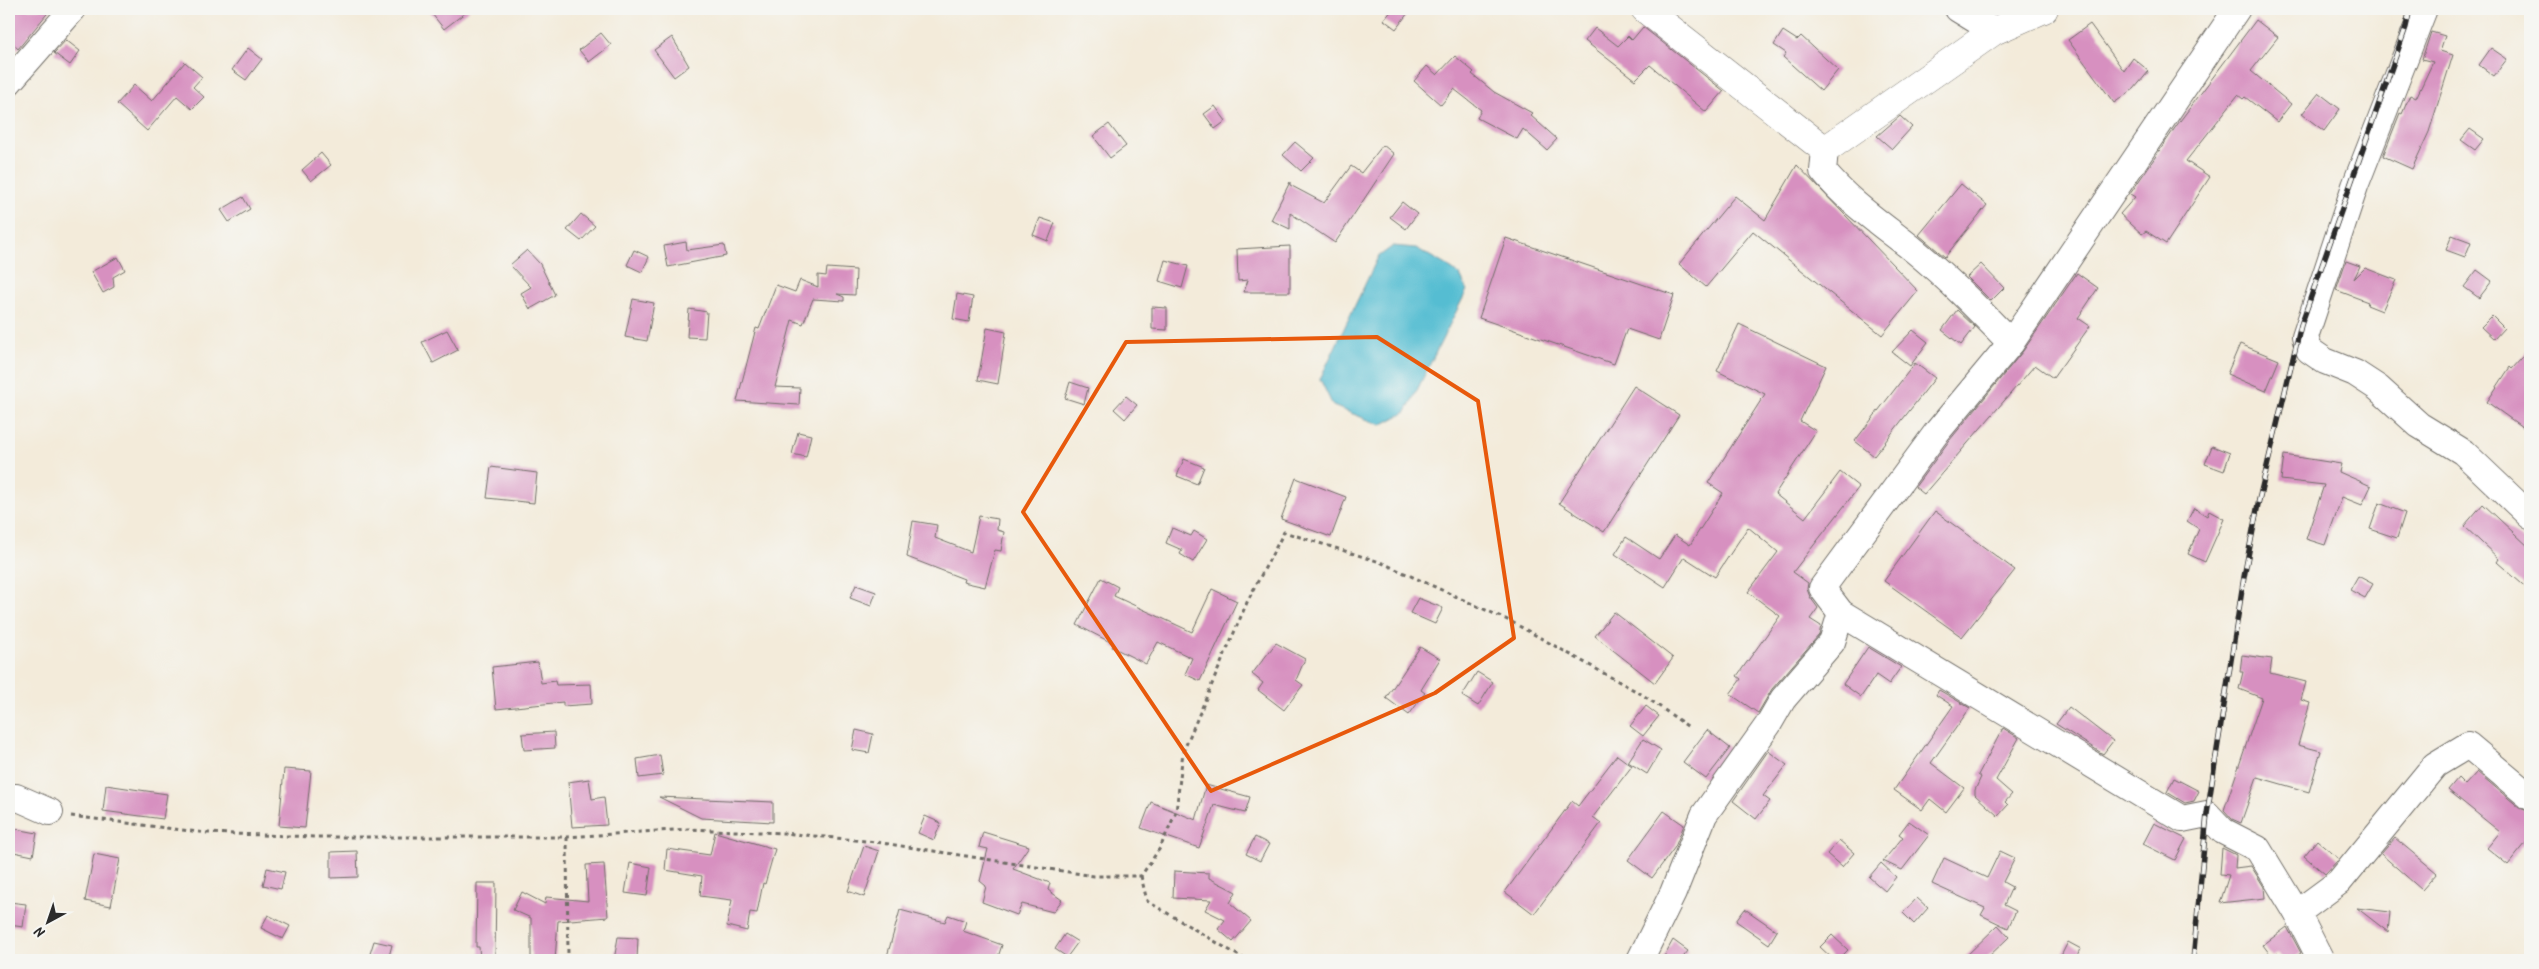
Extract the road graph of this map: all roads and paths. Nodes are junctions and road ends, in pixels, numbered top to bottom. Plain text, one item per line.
1 (73, 9) edge
2 (1645, 9) edge
3 (1958, 9) edge
4 (2044, 9) edge
5 (2237, 9) edge
6 (2424, 9) edge
7 (1994, 31) junction
8 (9, 82) edge
9 (1825, 150) junction
10 (2012, 343) junction
11 (2530, 516) edge
12 (1841, 613) junction
13 (1690, 728) dead end
14 (9, 797) edge
15 (2530, 797) edge
16 (50, 812) joint
17 (568, 837) junction
18 (1142, 876) junction
19 (2297, 912) junction
20 (568, 960) edge
21 (1246, 960) edge
22 (1640, 960) edge
23 (2321, 960) edge

1 - 8 street
2 - 9 main road
3 - 7 street
4 - 7 main road
5 - 10 street
6 - 11 street
7 - 9 main road
9 - 10 street
10 - 12 street
12 - 19 street
12 - 22 street
13 - 18 path
14 - 16 street
15 - 19 street
16 - 17 path
17 - 18 path
17 - 20 path
18 - 21 path
19 - 23 street

